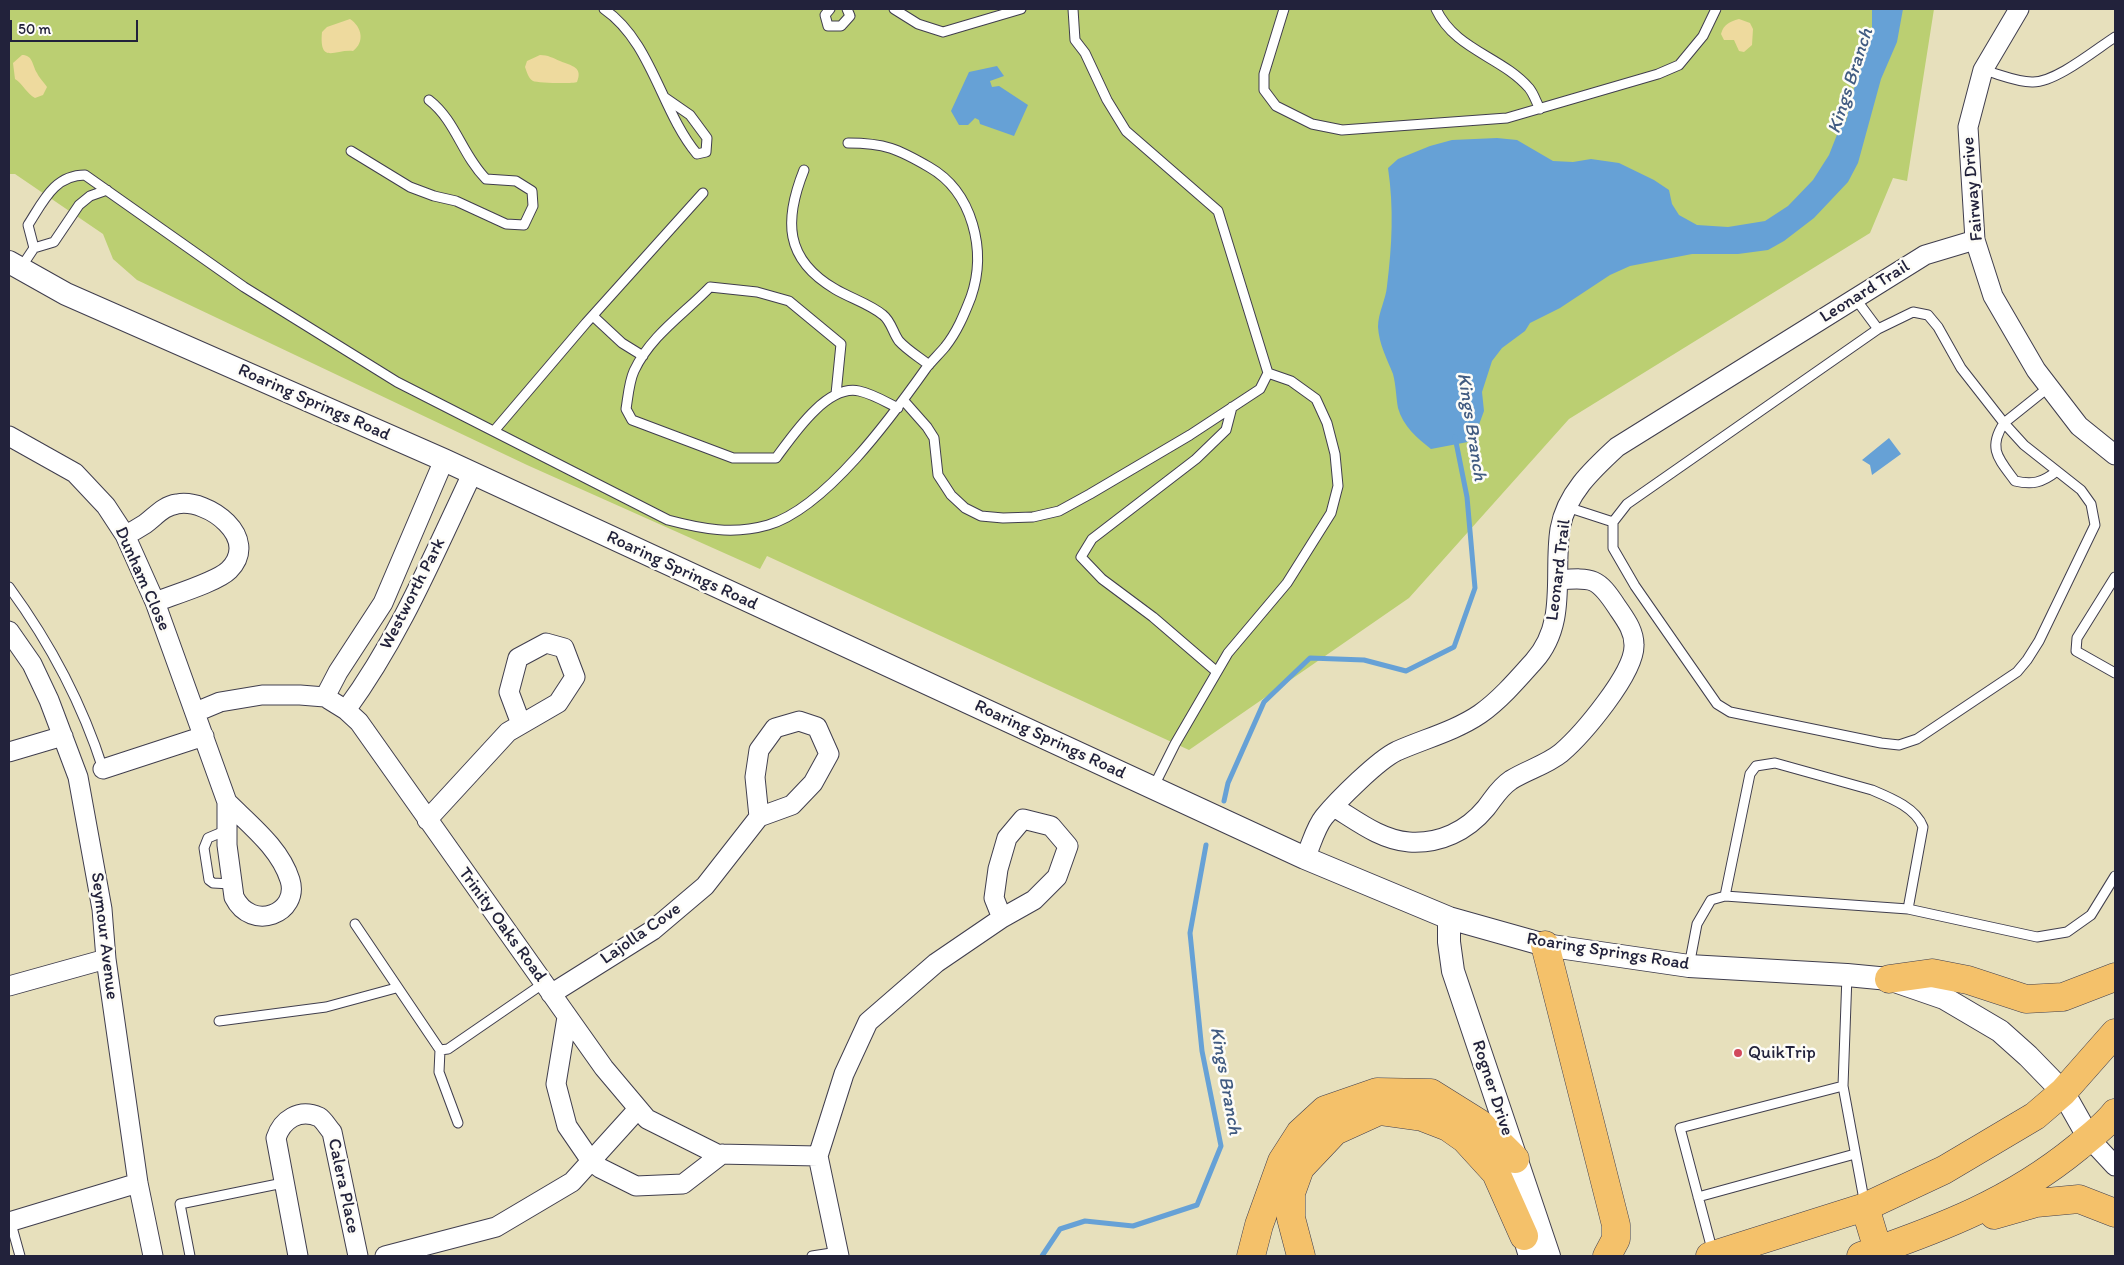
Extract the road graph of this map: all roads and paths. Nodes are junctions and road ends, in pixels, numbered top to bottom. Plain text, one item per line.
1 (604, 9) edge
2 (830, 9) edge
3 (846, 9) edge
4 (894, 9) edge
5 (1021, 9) edge
6 (1073, 9) edge
7 (1284, 9) edge
8 (1436, 9) edge
9 (1716, 9) edge
10 (2019, 9) edge
11 (2115, 37) edge
12 (1983, 70) junction
13 (664, 97) junction
14 (429, 100) dead end
15 (1540, 109) junction
16 (848, 143) dead end
17 (351, 151) dead end
18 (804, 170) dead end
19 (107, 190) junction
20 (703, 193) dead end
21 (1975, 240) junction
22 (34, 248) junction
23 (14, 265) edge
24 (1855, 298) junction
25 (592, 316) junction
26 (1878, 329) junction
27 (643, 356) junction
28 (929, 365) junction
29 (1268, 373) junction
30 (2049, 387) junction
31 (836, 394) junction
32 (901, 405) junction
33 (1232, 407) junction
34 (2004, 424) junction
35 (494, 431) junction
36 (9, 436) edge
37 (2115, 455) edge
38 (444, 460) junction
39 (2056, 471) junction
40 (472, 474) junction
41 (1567, 507) junction
42 (1612, 522) junction
43 (125, 535) junction
44 (2115, 577) edge
45 (1559, 580) junction
46 (9, 587) edge
47 (2112, 588) edge
48 (155, 602) junction
49 (9, 631) edge
50 (1217, 672) junction
51 (2115, 673) edge
52 (325, 697) junction
53 (346, 710) junction
54 (196, 712) junction
55 (521, 724) dead end
56 (63, 736) junction
57 (204, 736) junction
58 (9, 752) edge
59 (103, 769) joint
60 (1153, 788) junction
61 (227, 802) junction
62 (1334, 807) junction
63 (759, 817) junction
64 (427, 820) junction
65 (1305, 858) junction
66 (2115, 876) edge
67 (1725, 896) junction
68 (1908, 909) junction
69 (1002, 918) junction
70 (1449, 918) junction
71 (355, 924) dead end
72 (1545, 946) junction
73 (106, 958) junction
74 (1689, 966) junction
75 (1847, 974) junction
76 (2115, 976) edge
77 (1889, 979) junction
78 (9, 986) edge
79 (396, 988) junction
80 (547, 988) junction
81 (567, 1017) junction
82 (219, 1020) dead end
83 (2115, 1033) edge
84 (440, 1050) junction
85 (1843, 1086) junction
86 (2063, 1092) junction
87 (638, 1109) junction
88 (2115, 1113) edge
89 (458, 1123) dead end
90 (2089, 1138) junction
91 (722, 1154) junction
92 (1855, 1154) junction
93 (818, 1156) junction
94 (1515, 1159) junction
95 (591, 1161) junction
96 (2115, 1166) edge
97 (138, 1183) junction
98 (283, 1183) junction
99 (1698, 1197) junction
100 (1865, 1207) junction
101 (2115, 1213) edge
102 (9, 1219) edge
103 (1930, 1232) junction
104 (1527, 1246) edge
105 (1869, 1253) edge
106 (838, 1254) edge
107 (20, 1256) edge
108 (153, 1256) edge
109 (190, 1256) edge
110 (298, 1256) edge
111 (358, 1256) edge
112 (385, 1256) edge
113 (812, 1256) edge
114 (1251, 1256) edge
115 (1301, 1256) edge
116 (1549, 1256) edge
117 (1607, 1256) edge
118 (1712, 1256) edge

1 - 13 lane
2 - 3 lane
4 - 5 lane
6 - 29 lane
7 - 15 lane
8 - 15 lane
9 - 15 lane
10 - 12 street, Fairway Drive
11 - 12 lane
12 - 21 street, Fairway Drive
13 - 13 lane
14 - 17 lane
16 - 28 lane
18 - 28 lane
19 - 22 lane
19 - 22 lane
19 - 35 lane
20 - 25 lane
21 - 24 street, Leonard Trail
21 - 30 street, Fairway Drive
22 - 23 lane
23 - 38 street, Roaring Springs Road
24 - 26 lane
24 - 41 street, Leonard Trail
25 - 27 lane
25 - 35 lane
26 - 34 lane
26 - 42 lane
27 - 31 lane
27 - 31 lane
28 - 32 lane
29 - 33 lane
29 - 50 lane
30 - 34 lane
30 - 37 street, Fairway Drive
31 - 32 lane
32 - 33 lane
32 - 35 lane
33 - 50 lane
34 - 39 lane
34 - 39 lane
36 - 43 street, Dunham Close
38 - 40 street, Roaring Springs Road
38 - 52 street, Westworth Park
39 - 42 lane
40 - 53 street, Westworth Park
40 - 60 street, Roaring Springs Road
41 - 42 lane
41 - 45 street, Leonard Trail
43 - 48 street, Dunham Close
43 - 48 street
44 - 47 lane
45 - 62 street, Leonard Trail
45 - 62 street
46 - 59 lane
47 - 51 lane
48 - 54 street, Dunham Close
49 - 56 street, Seymour Avenue
50 - 60 lane
52 - 53 street, Trinity Oaks Road
52 - 54 street, Trinity Oaks Road
53 - 64 street, Trinity Oaks Road
54 - 57 street, Dunham Close
55 - 64 street
56 - 58 street
56 - 73 street, Seymour Avenue
57 - 59 street
57 - 61 street, Dunham Close
60 - 65 street, Roaring Springs Road
61 - 61 street
62 - 65 street, Leonard Trail
63 - 63 street
63 - 80 street, Lajolla Cove
64 - 80 street, Trinity Oaks Road
65 - 70 street, Roaring Springs Road
66 - 68 lane
67 - 68 lane
67 - 68 lane
67 - 74 lane
69 - 69 street
69 - 93 street
70 - 72 street, Roaring Springs Road
70 - 94 street, Rogner Drive
71 - 79 lane
72 - 74 street, Roaring Springs Road
72 - 117 main road
73 - 78 street
73 - 97 street, Seymour Avenue
74 - 75 street, Roaring Springs Road
75 - 77 street, Roaring Springs Road
75 - 85 lane
76 - 77 main road
77 - 86 street, Roaring Springs Road
79 - 82 lane
79 - 84 lane
80 - 81 street, Trinity Oaks Road
80 - 84 lane
81 - 87 street, Trinity Oaks Road
81 - 95 street
83 - 86 main road
84 - 89 lane
85 - 92 lane
85 - 99 lane
86 - 90 street, Roaring Springs Road
86 - 100 main road
87 - 91 street, Trinity Oaks Road
87 - 95 street
88 - 90 main road
90 - 96 street
90 - 103 main road
91 - 93 street, Trinity Oaks Road
91 - 95 street
92 - 99 lane
92 - 100 lane
93 - 106 street
94 - 114 main road
94 - 116 street, Rogner Drive
95 - 112 street
97 - 102 street
97 - 108 street, Seymour Avenue
98 - 109 lane
98 - 110 street, Calera Place
98 - 111 street, Calera Place
99 - 118 lane
100 - 105 main road
100 - 118 main road
101 - 103 main road
102 - 107 lane
103 - 105 main road
104 - 115 main road
106 - 113 lane

